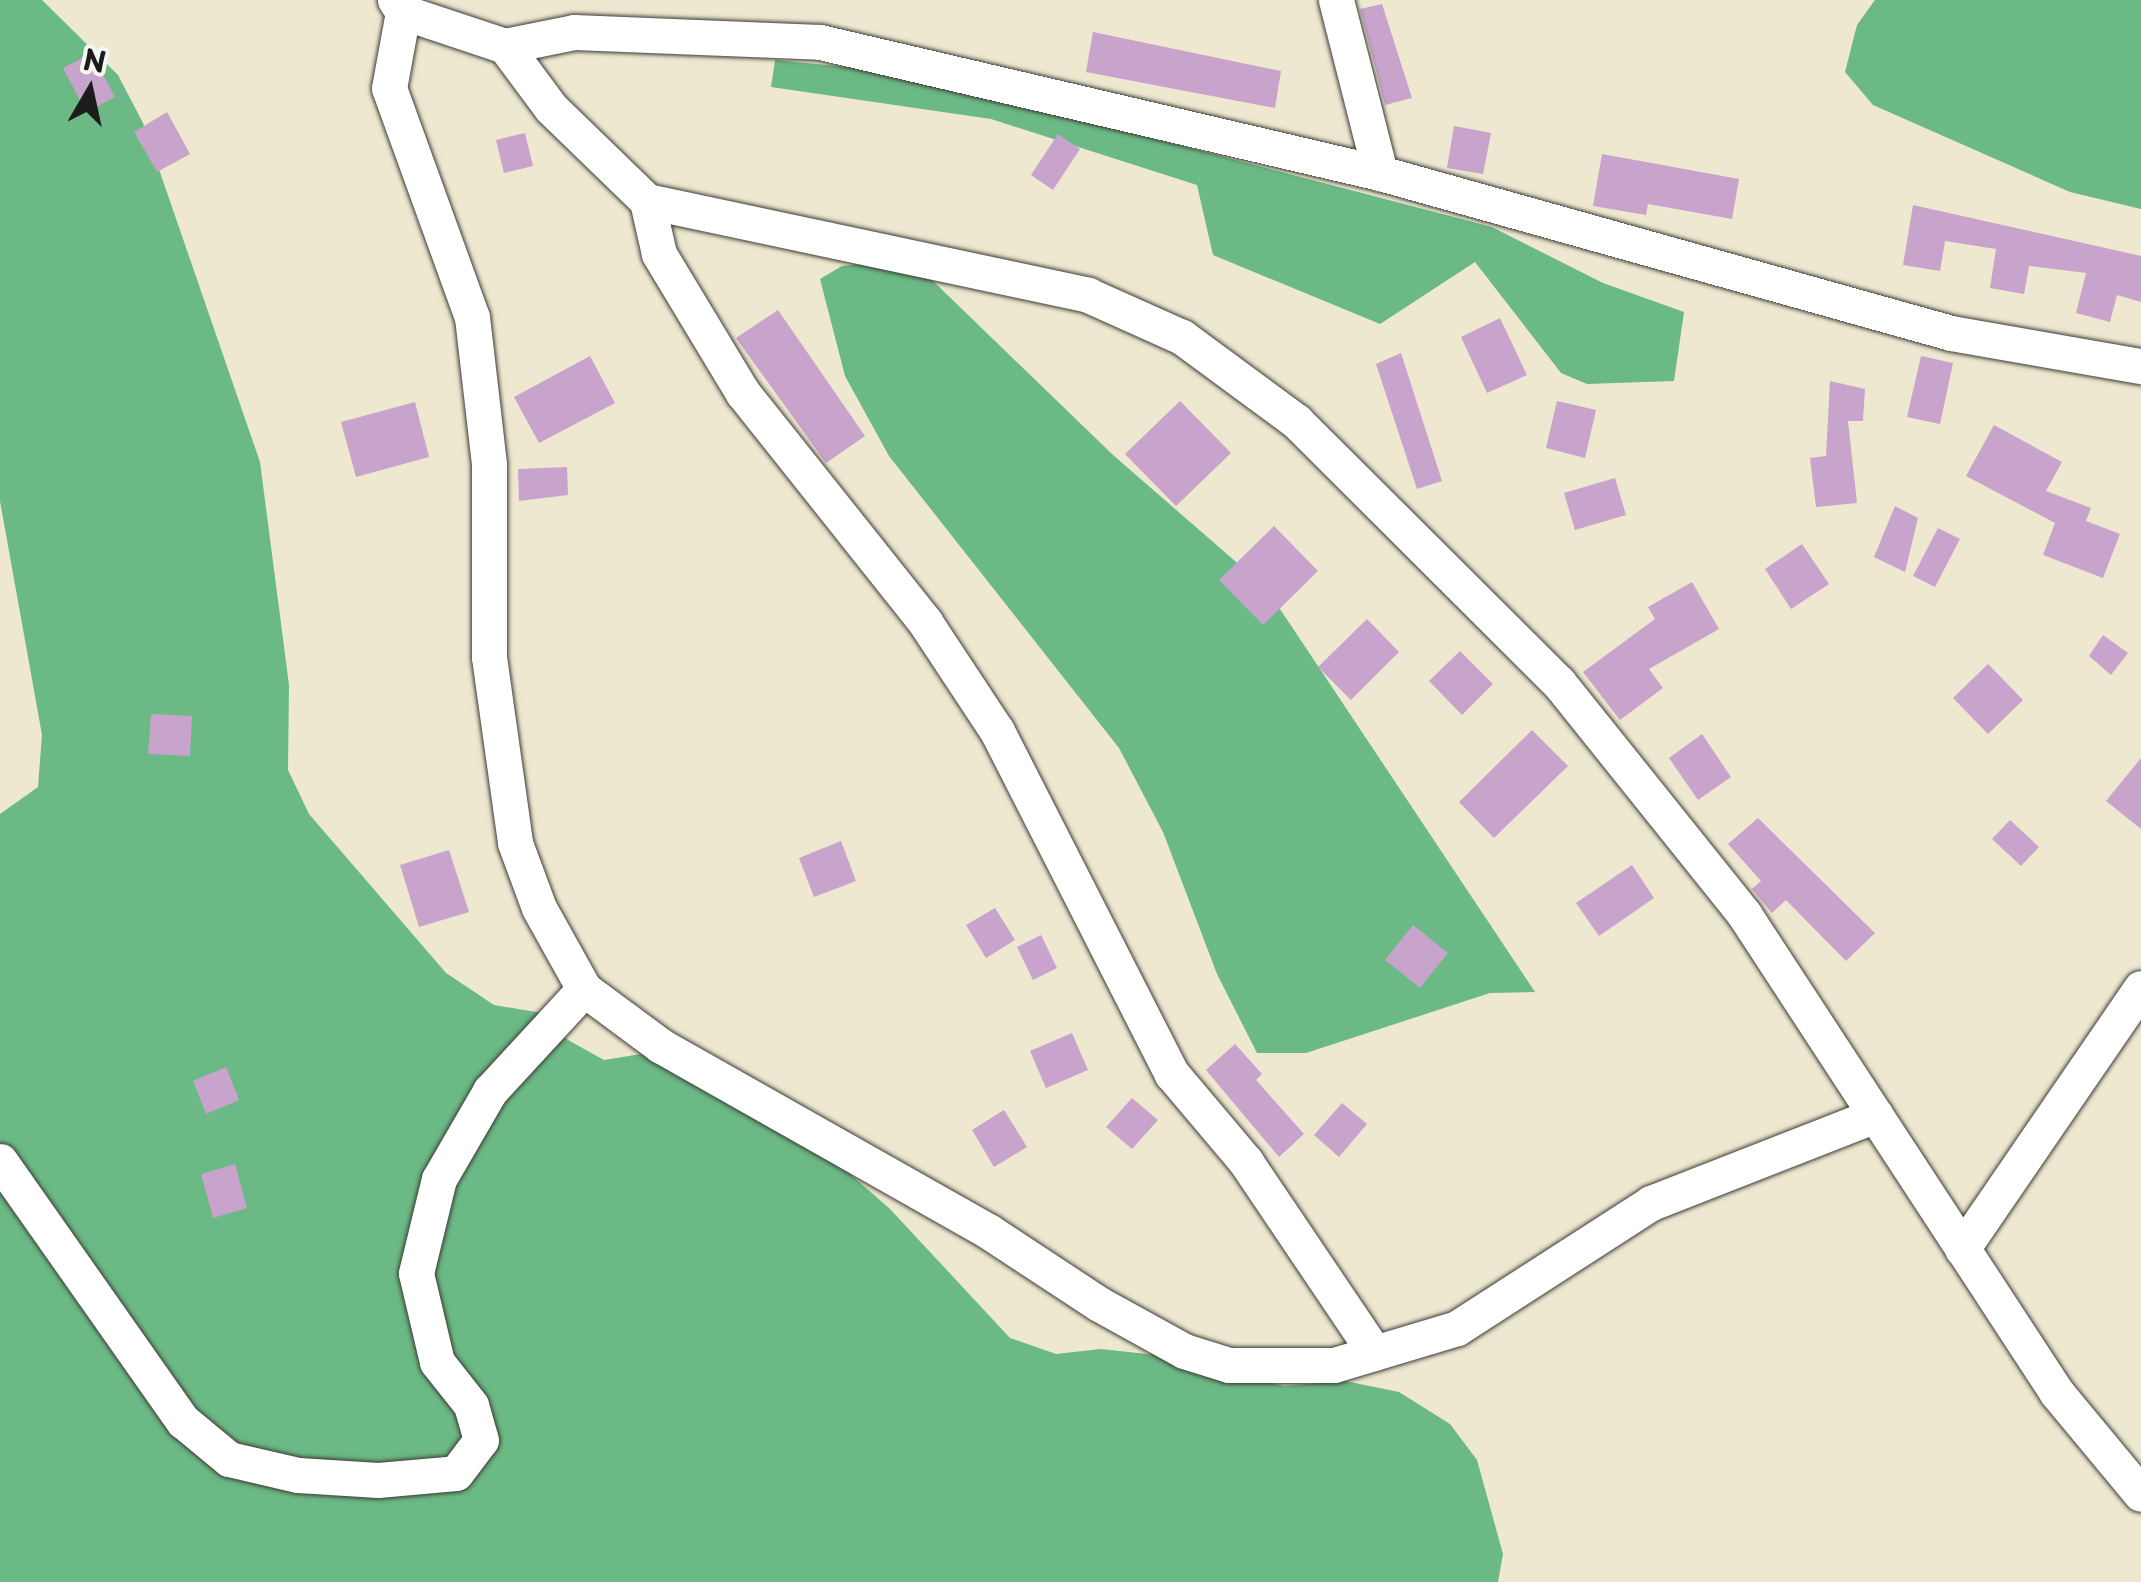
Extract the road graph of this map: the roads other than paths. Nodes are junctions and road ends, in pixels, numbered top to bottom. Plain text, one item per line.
1 (1336, 0) edge
2 (399, 6) edge
3 (505, 46) junction
4 (1380, 172) junction
5 (648, 201) junction
6 (2141, 366) edge
7 (2141, 988) edge
8 (584, 989) junction
9 (1875, 1115) junction
10 (0, 1161) edge
11 (1962, 1249) junction
12 (1374, 1352) junction
13 (2141, 1494) edge

1 - 4 street
2 - 3 street
2 - 8 street
3 - 4 street
3 - 5 street
4 - 6 street
5 - 9 street
5 - 12 street
7 - 11 street
8 - 10 street
8 - 12 street
9 - 11 street
9 - 12 street
11 - 13 street

